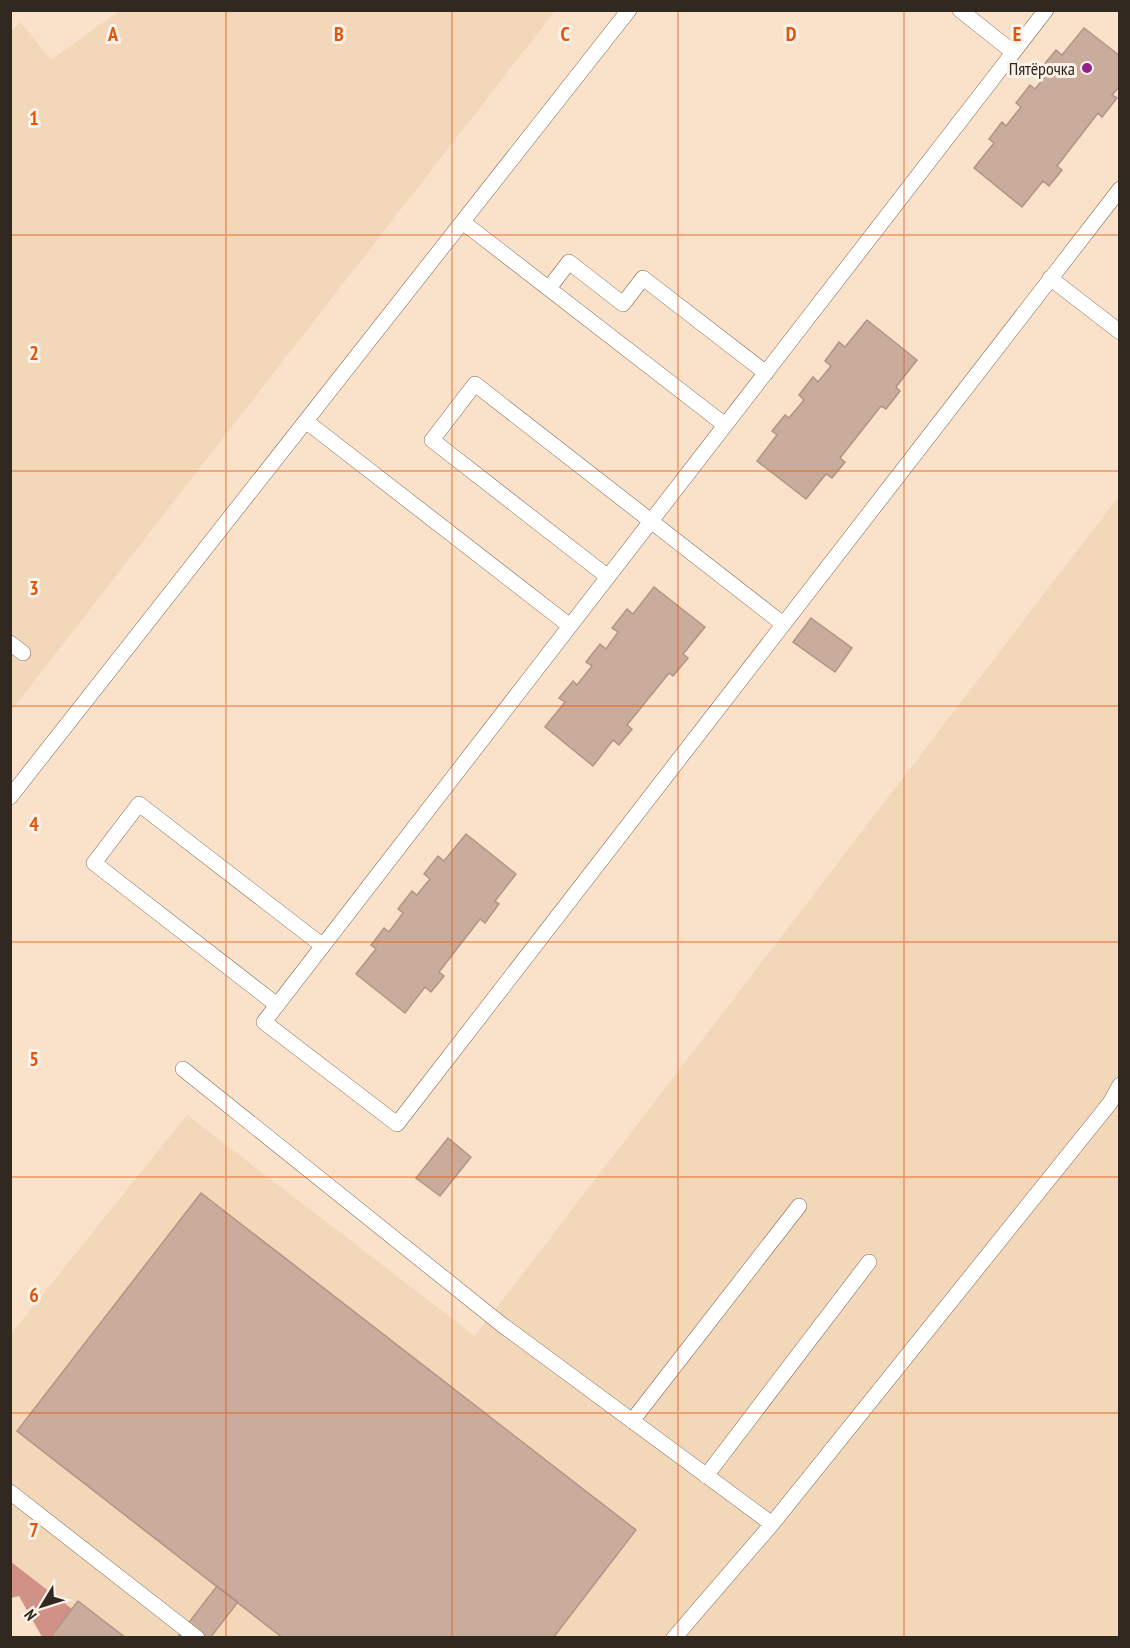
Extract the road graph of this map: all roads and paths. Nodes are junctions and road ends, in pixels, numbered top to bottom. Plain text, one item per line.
1 (629, 10) edge
2 (960, 10) edge
3 (1046, 10) edge
4 (1013, 52) junction
5 (1119, 189) edge
6 (464, 223) junction
7 (1050, 278) junction
8 (549, 288) junction
9 (1119, 332) edge
10 (766, 373) junction
11 (307, 422) junction
12 (725, 425) junction
13 (651, 521) junction
14 (608, 576) junction
15 (783, 624) junction
16 (570, 626) junction
17 (10, 644) edge
18 (23, 653) dead end
19 (10, 797) edge
20 (323, 946) junction
21 (277, 1005) junction
22 (183, 1069) dead end
23 (1119, 1085) edge
24 (799, 1206) dead end
25 (869, 1262) dead end
26 (632, 1421) junction
27 (706, 1476) junction
28 (10, 1492) edge
29 (772, 1524) junction
30 (197, 1638) edge
31 (674, 1638) edge

1 - 6 lane
2 - 4 lane
3 - 4 lane
4 - 10 lane
5 - 7 lane
6 - 8 lane
6 - 11 lane
7 - 9 lane
7 - 15 lane
8 - 10 lane
8 - 12 lane
10 - 12 lane
11 - 16 lane
11 - 19 lane
12 - 13 lane
13 - 14 lane
13 - 14 lane
13 - 15 lane
14 - 16 lane
15 - 21 lane
16 - 20 lane
17 - 18 lane
20 - 21 lane
20 - 21 lane
22 - 26 lane
23 - 29 lane
24 - 26 lane
25 - 27 lane
26 - 27 lane
27 - 29 lane
28 - 30 lane
29 - 31 lane

